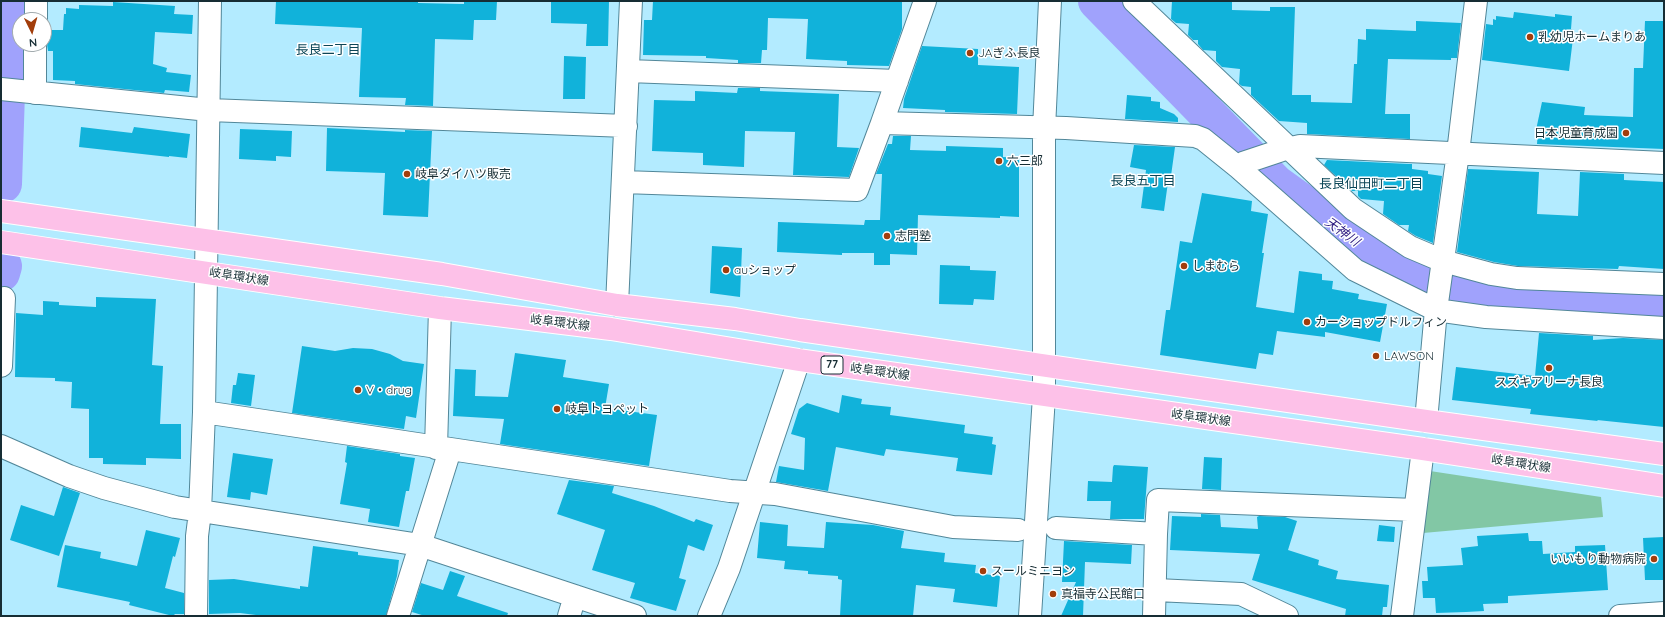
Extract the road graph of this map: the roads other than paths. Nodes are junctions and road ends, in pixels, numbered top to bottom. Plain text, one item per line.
1 (36, 1) edge
2 (210, 1) edge
3 (631, 1) edge
4 (926, 1) edge
5 (1050, 1) edge
6 (1134, 1) edge
7 (1476, 1) edge
8 (36, 12) edge
9 (32, 52) edge
10 (628, 71) junction
11 (897, 82) junction
12 (19, 91) edge
13 (209, 110) junction
14 (882, 123) junction
15 (626, 126) junction
16 (1044, 129) junction
17 (1286, 149) junction
18 (1458, 153) junction
19 (1664, 163) edge
20 (1241, 165) junction
21 (623, 182) junction
22 (1, 211) edge
23 (206, 240) junction
24 (1, 242) edge
25 (1443, 264) junction
26 (206, 272) junction
27 (1664, 284) edge
28 (4, 298) dead end
29 (617, 305) junction
30 (1437, 306) junction
31 (440, 308) junction
32 (1664, 328) edge
33 (799, 360) junction
34 (1044, 365) junction
35 (1, 366) edge
36 (1044, 396) junction
37 (204, 412) junction
38 (1426, 421) junction
39 (1, 446) edge
40 (443, 449) junction
41 (1423, 449) junction
42 (1664, 454) edge
43 (1664, 486) edge
44 (754, 493) junction
45 (1415, 510) junction
46 (200, 512) junction
47 (1056, 528) dead end
48 (1018, 530) dead end
49 (1156, 534) junction
50 (420, 545) junction
51 (1156, 590) junction
52 (572, 606) edge
53 (1664, 613) edge
54 (196, 616) edge
55 (398, 616) edge
56 (635, 616) edge
57 (710, 616) edge
58 (1030, 616) edge
59 (1154, 616) edge
60 (1287, 616) edge
61 (1402, 616) edge
62 (1620, 616) edge

1 - 8 street
2 - 13 street
3 - 10 street
4 - 11 street
5 - 16 street
6 - 17 street
7 - 18 street
9 - 12 street
10 - 11 street
10 - 15 street
11 - 14 street
12 - 13 street
13 - 15 street
13 - 23 street
14 - 16 street
14 - 21 street
15 - 21 street
16 - 20 street
16 - 34 street
17 - 18 street
17 - 20 street
17 - 25 street
18 - 19 street
18 - 25 street
20 - 30 street
21 - 29 street
22 - 23 main road
23 - 26 street
23 - 29 main road
24 - 26 main road, 岐阜環状線 / 77
25 - 27 street
25 - 30 street
26 - 31 main road, 岐阜環状線 / 77
26 - 37 street
28 - 35 street
29 - 34 main road
30 - 32 street
30 - 38 street
31 - 33 main road, 岐阜環状線 / 77
31 - 40 street
33 - 36 main road, 岐阜環状線 / 77
33 - 44 street
34 - 36 street
34 - 38 main road
36 - 41 main road, 岐阜環状線 / 77
36 - 58 street
37 - 40 street
37 - 46 street
38 - 42 main road
39 - 46 street
40 - 44 street
40 - 50 street
41 - 43 main road, 岐阜環状線 / 77
41 - 45 street
44 - 48 street
44 - 57 street
45 - 49 street
45 - 61 street
46 - 50 street
46 - 54 street
47 - 49 street
49 - 51 street
50 - 52 street
50 - 55 street
51 - 59 street
51 - 60 street
52 - 56 street
53 - 62 street

